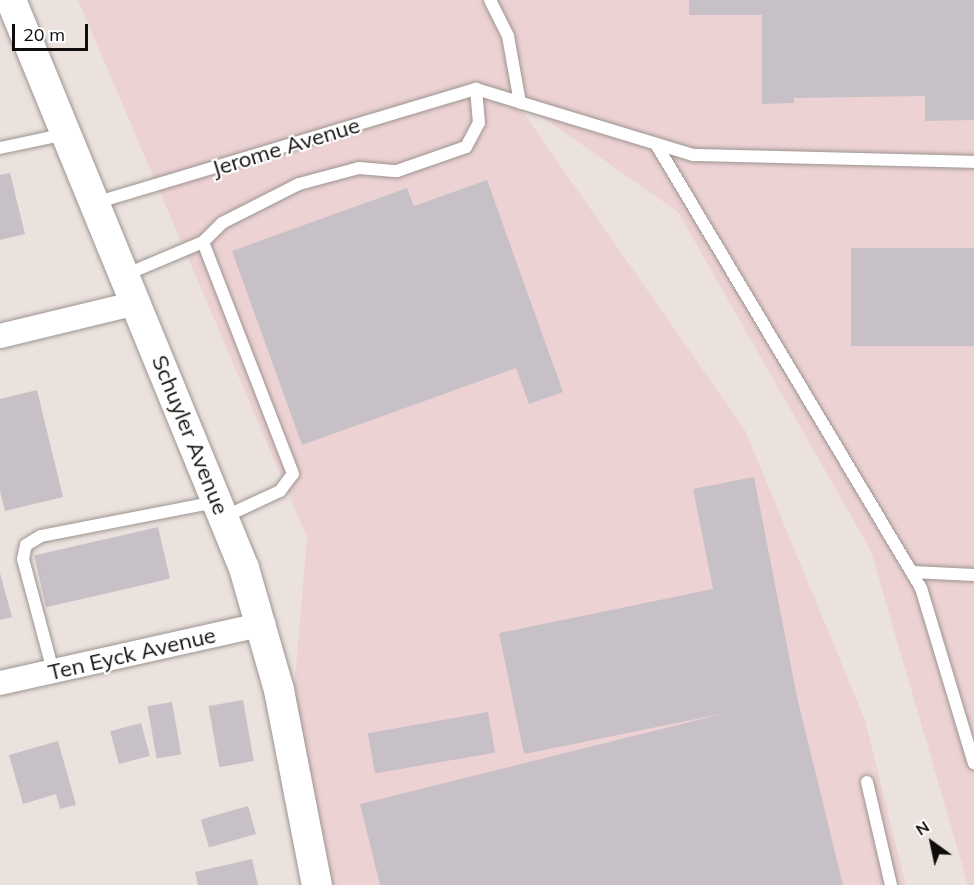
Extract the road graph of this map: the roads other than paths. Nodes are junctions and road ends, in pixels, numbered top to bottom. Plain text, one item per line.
1 (490, 0) edge
2 (9, 8) edge
3 (476, 89) junction
4 (520, 103) junction
5 (67, 134) junction
6 (656, 144) junction
7 (0, 148) edge
8 (974, 162) edge
9 (95, 203) junction
10 (203, 242) junction
11 (125, 275) junction
12 (136, 303) junction
13 (0, 336) edge
14 (220, 509) junction
15 (912, 572) junction
16 (974, 575) edge
17 (263, 624) junction
18 (53, 671) junction
19 (0, 683) edge
20 (974, 763) edge
21 (867, 782) dead end
22 (317, 885) edge
23 (891, 885) edge

1 - 4 lane
2 - 5 street, Schuyler Avenue
3 - 4 lane
3 - 9 lane, Jerome Avenue
3 - 10 lane
4 - 6 lane
5 - 7 lane
5 - 9 street, Schuyler Avenue
6 - 8 lane
6 - 15 lane
9 - 11 street, Schuyler Avenue
10 - 11 lane
10 - 14 lane
11 - 12 street, Schuyler Avenue
12 - 13 street
12 - 14 street, Schuyler Avenue
14 - 17 street, Schuyler Avenue
14 - 18 lane
15 - 16 lane
15 - 20 lane
17 - 18 street, Ten Eyck Avenue
17 - 22 street, Schuyler Avenue
18 - 19 street, Ten Eyck Avenue
21 - 23 lane

